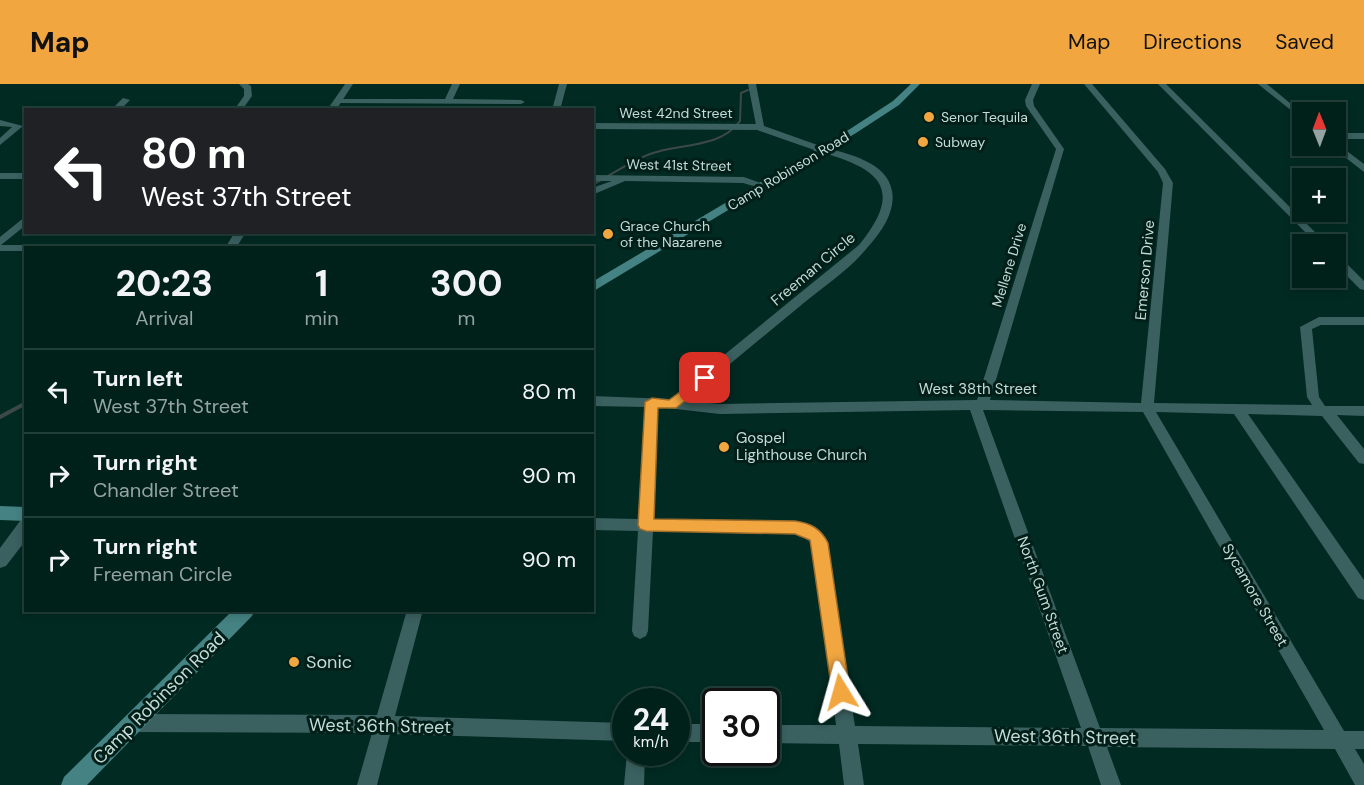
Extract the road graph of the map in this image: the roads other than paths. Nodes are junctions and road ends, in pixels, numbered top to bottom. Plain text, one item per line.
1 (349, 84) edge
2 (456, 84) edge
3 (562, 84) edge
4 (752, 84) edge
5 (916, 84) edge
6 (1036, 84) edge
7 (1088, 84) edge
8 (1162, 84) edge
9 (1262, 84) edge
10 (244, 85) edge
11 (126, 100) dead end
12 (337, 101) junction
13 (448, 101) junction
14 (521, 102) dead end
15 (478, 106) edge
16 (117, 108) edge
17 (239, 108) edge
18 (332, 108) edge
19 (556, 108) edge
20 (1292, 109) edge
21 (0, 123) edge
22 (594, 126) edge
23 (759, 127) junction
24 (1346, 136) edge
25 (1364, 136) edge
26 (0, 142) edge
27 (823, 150) junction
28 (1346, 154) edge
29 (1364, 169) edge
30 (0, 176) edge
31 (24, 176) edge
32 (596, 178) edge
33 (620, 178) junction
34 (764, 186) junction
35 (594, 191) edge
36 (24, 221) edge
37 (1312, 234) edge
38 (0, 242) edge
39 (0, 248) edge
40 (24, 248) edge
41 (1346, 269) edge
42 (594, 287) edge
43 (1364, 287) edge
44 (1364, 321) edge
45 (594, 400) edge
46 (652, 402) junction
47 (672, 405) junction
48 (978, 405) junction
49 (1147, 408) junction
50 (1238, 410) junction
51 (1324, 411) junction
52 (1364, 411) edge
53 (1364, 459) edge
54 (0, 513) edge
55 (24, 514) edge
56 (594, 524) edge
57 (646, 525) junction
58 (24, 529) edge
59 (0, 561) edge
60 (1364, 593) edge
61 (244, 612) edge
62 (414, 612) edge
63 (640, 631) dead end
64 (135, 723) junction
65 (383, 726) junction
66 (612, 732) edge
67 (780, 734) edge
68 (847, 734) junction
69 (1094, 738) junction
70 (1339, 740) junction
71 (1364, 740) edge
72 (635, 766) edge
73 (1364, 782) edge
74 (74, 784) edge
75 (367, 785) edge
76 (634, 785) edge
77 (854, 785) edge
78 (1112, 785) edge

1 - 12 street
2 - 13 street
3 - 19 street
4 - 23 street
5 - 27 main road, Camp Robinson Road
6 - 48 street, Mellene Drive
7 - 49 street, Emerson Drive
8 - 37 street
9 - 20 street
10 - 17 street
11 - 16 street
12 - 13 street
12 - 18 street
13 - 15 street
14 - 15 street
21 - 26 street
22 - 23 street, West 42nd Street
23 - 27 street
24 - 25 street
27 - 34 main road, Camp Robinson Road
27 - 47 street, Freeman Circle
28 - 29 street
30 - 31 street
32 - 33 street, West 41st Street
33 - 34 street, West 41st Street
33 - 35 street
34 - 42 main road, Camp Robinson Road
36 - 38 street
39 - 40 street
41 - 43 street
44 - 51 street
45 - 46 street, West 38th Street
46 - 47 street, West 38th Street
46 - 57 street
47 - 48 street, West 38th Street
48 - 49 street, West 38th Street
48 - 69 street, North Gum Street
49 - 50 street, West 38th Street
49 - 70 street, Sycamore Street
50 - 51 street, West 38th Street
50 - 60 street
51 - 52 street, West 38th Street
51 - 53 street
54 - 55 main road
56 - 57 street
57 - 63 street
57 - 68 street
58 - 59 street
61 - 64 main road, Camp Robinson Road
62 - 65 street
64 - 65 street, West 36th Street
64 - 74 main road, Camp Robinson Road
65 - 66 street, West 36th Street
65 - 75 street
67 - 68 street, West 36th Street
68 - 69 street, West 36th Street
68 - 77 street
69 - 70 street, West 36th Street
69 - 78 street, North Gum Street
70 - 71 street, West 36th Street
70 - 73 street, Sycamore Street
72 - 76 street

